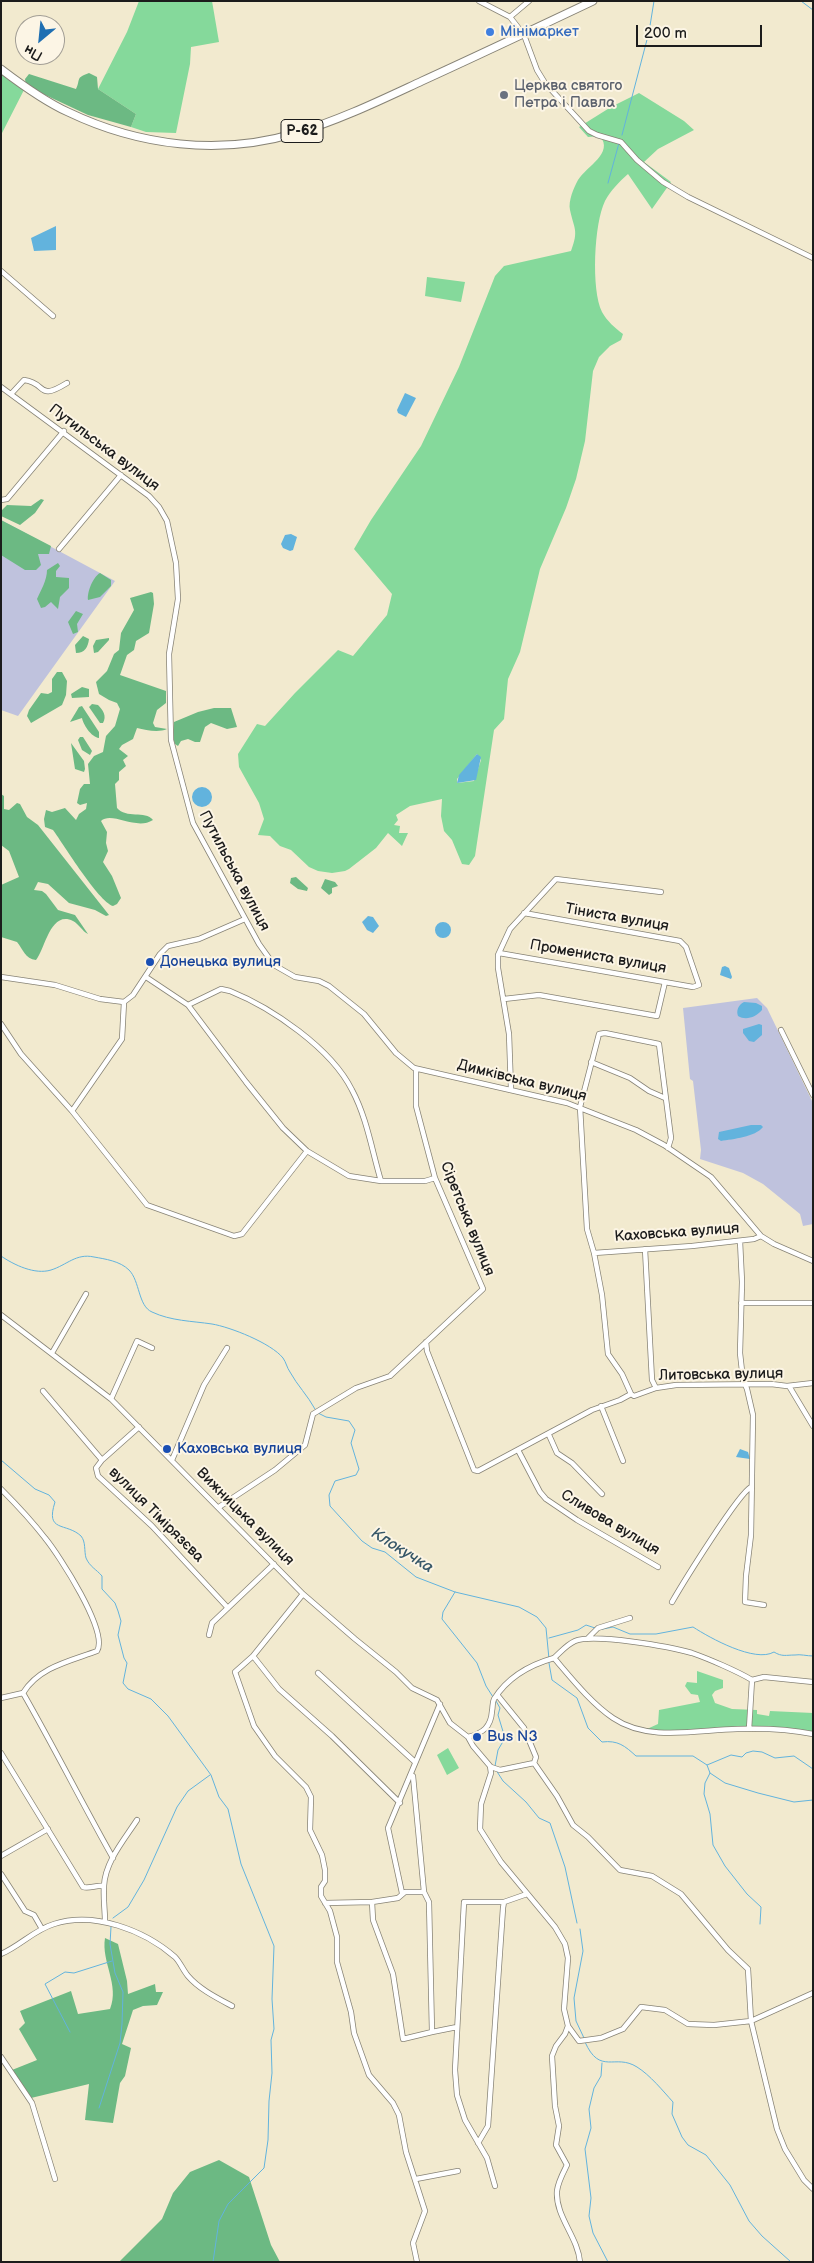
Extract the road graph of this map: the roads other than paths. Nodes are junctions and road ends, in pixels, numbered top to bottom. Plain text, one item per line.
1 (479, 1) edge
2 (529, 1) edge
3 (593, 1) edge
4 (510, 17) junction
5 (524, 35) junction
6 (1, 70) edge
7 (813, 258) edge
8 (1, 272) edge
9 (53, 316) dead end
10 (67, 383) dead end
11 (1, 387) edge
12 (11, 394) junction
13 (64, 431) junction
14 (121, 475) junction
15 (1, 500) edge
16 (59, 549) dead end
17 (661, 892) dead end
18 (524, 913) junction
19 (245, 920) junction
20 (499, 953) junction
21 (1, 977) edge
22 (146, 977) junction
23 (665, 982) junction
24 (692, 987) joint
25 (504, 999) junction
26 (124, 1002) junction
27 (188, 1005) junction
28 (1, 1024) edge
29 (781, 1030) dead end
30 (591, 1062) junction
31 (416, 1069) junction
32 (511, 1089) junction
33 (813, 1095) edge
34 (665, 1098) junction
35 (580, 1107) junction
36 (72, 1111) junction
37 (668, 1148) junction
38 (307, 1151) junction
39 (435, 1178) junction
40 (381, 1181) junction
41 (761, 1236) junction
42 (740, 1242) junction
43 (645, 1249) junction
44 (594, 1253) junction
45 (813, 1261) edge
46 (86, 1294) dead end
47 (741, 1303) junction
48 (813, 1303) edge
49 (1, 1315) edge
50 (426, 1342) junction
51 (152, 1348) dead end
52 (228, 1348) dead end
53 (52, 1353) junction
54 (813, 1383) edge
55 (745, 1384) junction
56 (789, 1386) junction
57 (656, 1388) junction
58 (43, 1391) dead end
59 (631, 1394) junction
60 (111, 1399) junction
61 (601, 1406) junction
62 (812, 1424) edge
63 (139, 1427) junction
64 (549, 1435) junction
65 (518, 1450) junction
66 (102, 1460) junction
67 (172, 1460) junction
68 (623, 1461) dead end
69 (751, 1487) junction
70 (1, 1489) edge
71 (602, 1494) dead end
72 (219, 1507) junction
73 (274, 1564) junction
74 (658, 1567) dead end
75 (303, 1594) junction
76 (672, 1602) dead end
77 (764, 1605) dead end
78 (228, 1608) junction
79 (630, 1618) dead end
80 (209, 1635) dead end
81 (588, 1638) junction
82 (253, 1656) junction
83 (550, 1660) junction
84 (318, 1674) dead end
85 (752, 1680) junction
86 (813, 1682) edge
87 (22, 1693) junction
88 (1, 1698) edge
89 (495, 1698) junction
90 (440, 1704) junction
91 (749, 1729) junction
92 (813, 1734) edge
93 (468, 1738) junction
94 (1, 1753) edge
95 (415, 1762) junction
96 (534, 1763) junction
97 (495, 1769) junction
98 (411, 1775) junction
99 (400, 1803) junction
100 (137, 1820) dead end
101 (48, 1829) junction
102 (1, 1856) edge
103 (113, 1858) junction
104 (1, 1874) edge
105 (104, 1886) junction
106 (424, 1892) junction
107 (402, 1893) junction
108 (527, 1894) junction
109 (372, 1902) junction
110 (504, 1902) junction
111 (325, 1903) junction
112 (105, 1922) junction
113 (42, 1929) junction
114 (1, 1954) edge
115 (813, 1993) edge
116 (232, 2006) dead end
117 (751, 2021) junction
118 (568, 2026) junction
119 (457, 2027) junction
120 (432, 2032) junction
121 (1, 2057) edge
122 (478, 2143) junction
123 (458, 2171) dead end
124 (55, 2178) dead end
125 (416, 2179) junction
126 (494, 2186) dead end
127 (813, 2189) edge
128 (417, 2262) edge
129 (580, 2262) edge

1 - 4 street
2 - 4 street
3 - 5 main road, Р-62
4 - 5 street
5 - 6 main road, Р-62
5 - 7 street
8 - 9 street
10 - 12 street
11 - 12 street, Путильська вулиця
12 - 13 street, Путильська вулиця
13 - 14 street, Путильська вулиця
13 - 15 street
14 - 16 street
14 - 19 street, Путильська вулиця
17 - 18 street
18 - 20 street
18 - 24 street, Тіниста вулиця
19 - 22 street
19 - 31 street, Путильська вулиця
20 - 23 street, Промениста вулиця
20 - 25 street
21 - 26 street
22 - 26 street
22 - 27 street
23 - 24 street, Промениста вулиця
23 - 25 street
25 - 32 street
26 - 36 street
27 - 38 street
27 - 40 street
28 - 36 street
29 - 33 street
30 - 34 street
30 - 34 street
30 - 35 street
31 - 32 street, Димківська вулиця
31 - 39 street, Сіретська вулиця
32 - 35 street, Димківська вулиця
34 - 37 street
35 - 37 street, Димківська вулиця
35 - 44 street
36 - 38 street
37 - 41 street, Димківська вулиця
38 - 40 street
39 - 40 street
39 - 50 street, Сіретська вулиця
41 - 42 street, Каховська вулиця
41 - 45 street, Димківська вулиця
42 - 43 street, Каховська вулиця
42 - 47 street
43 - 44 street, Каховська вулиця
43 - 57 street
44 - 59 street
46 - 53 street
47 - 48 street
47 - 55 street
49 - 53 street, Вижницька вулиця
50 - 65 street, Литовська вулиця
50 - 72 street
51 - 60 street
52 - 67 street
53 - 60 street, Вижницька вулиця
54 - 56 street, Литовська вулиця
55 - 56 street, Литовська вулиця
55 - 57 street, Литовська вулиця
55 - 69 street
56 - 62 street
57 - 59 street, Литовська вулиця
58 - 66 street, вулиця Тімірязєва
59 - 61 street, Литовська вулиця
60 - 63 street, Вижницька вулиця
61 - 64 street, Литовська вулиця
61 - 68 street
63 - 66 street
63 - 67 street, Вижницька вулиця
64 - 65 street, Литовська вулиця
64 - 71 street
65 - 74 street, Сливова вулиця
66 - 78 street, вулиця Тімірязєва
67 - 72 street, Вижницька вулиця
69 - 76 street
69 - 77 street
70 - 87 street
72 - 73 street, Вижницька вулиця
73 - 75 street, Вижницька вулиця
73 - 78 street
75 - 82 street
75 - 90 street, Вижницька вулиця
78 - 80 street
79 - 81 street
81 - 83 street
81 - 85 street
82 - 99 street
82 - 111 street
83 - 89 street
83 - 91 street
84 - 95 street
85 - 86 street
85 - 91 street
87 - 88 street
87 - 103 street
89 - 93 street
89 - 96 street
90 - 93 street, Вижницька вулиця
90 - 95 street
91 - 92 street
93 - 97 street, Вижницька вулиця
94 - 101 street
95 - 98 street
96 - 97 street
96 - 117 street
97 - 108 street
98 - 99 street
98 - 106 street
99 - 107 street
100 - 103 street
101 - 102 street
101 - 105 street
103 - 105 street
104 - 113 street
105 - 112 street
106 - 107 street
106 - 120 street
107 - 109 street
108 - 110 street
108 - 118 street
109 - 111 street
109 - 120 street
110 - 119 street
110 - 122 street
111 - 125 street
112 - 113 street
112 - 116 street
113 - 114 street
115 - 117 street
117 - 118 street
117 - 127 street
118 - 129 street
119 - 120 street
119 - 122 street
121 - 124 street
122 - 126 street
123 - 125 street
125 - 128 street

